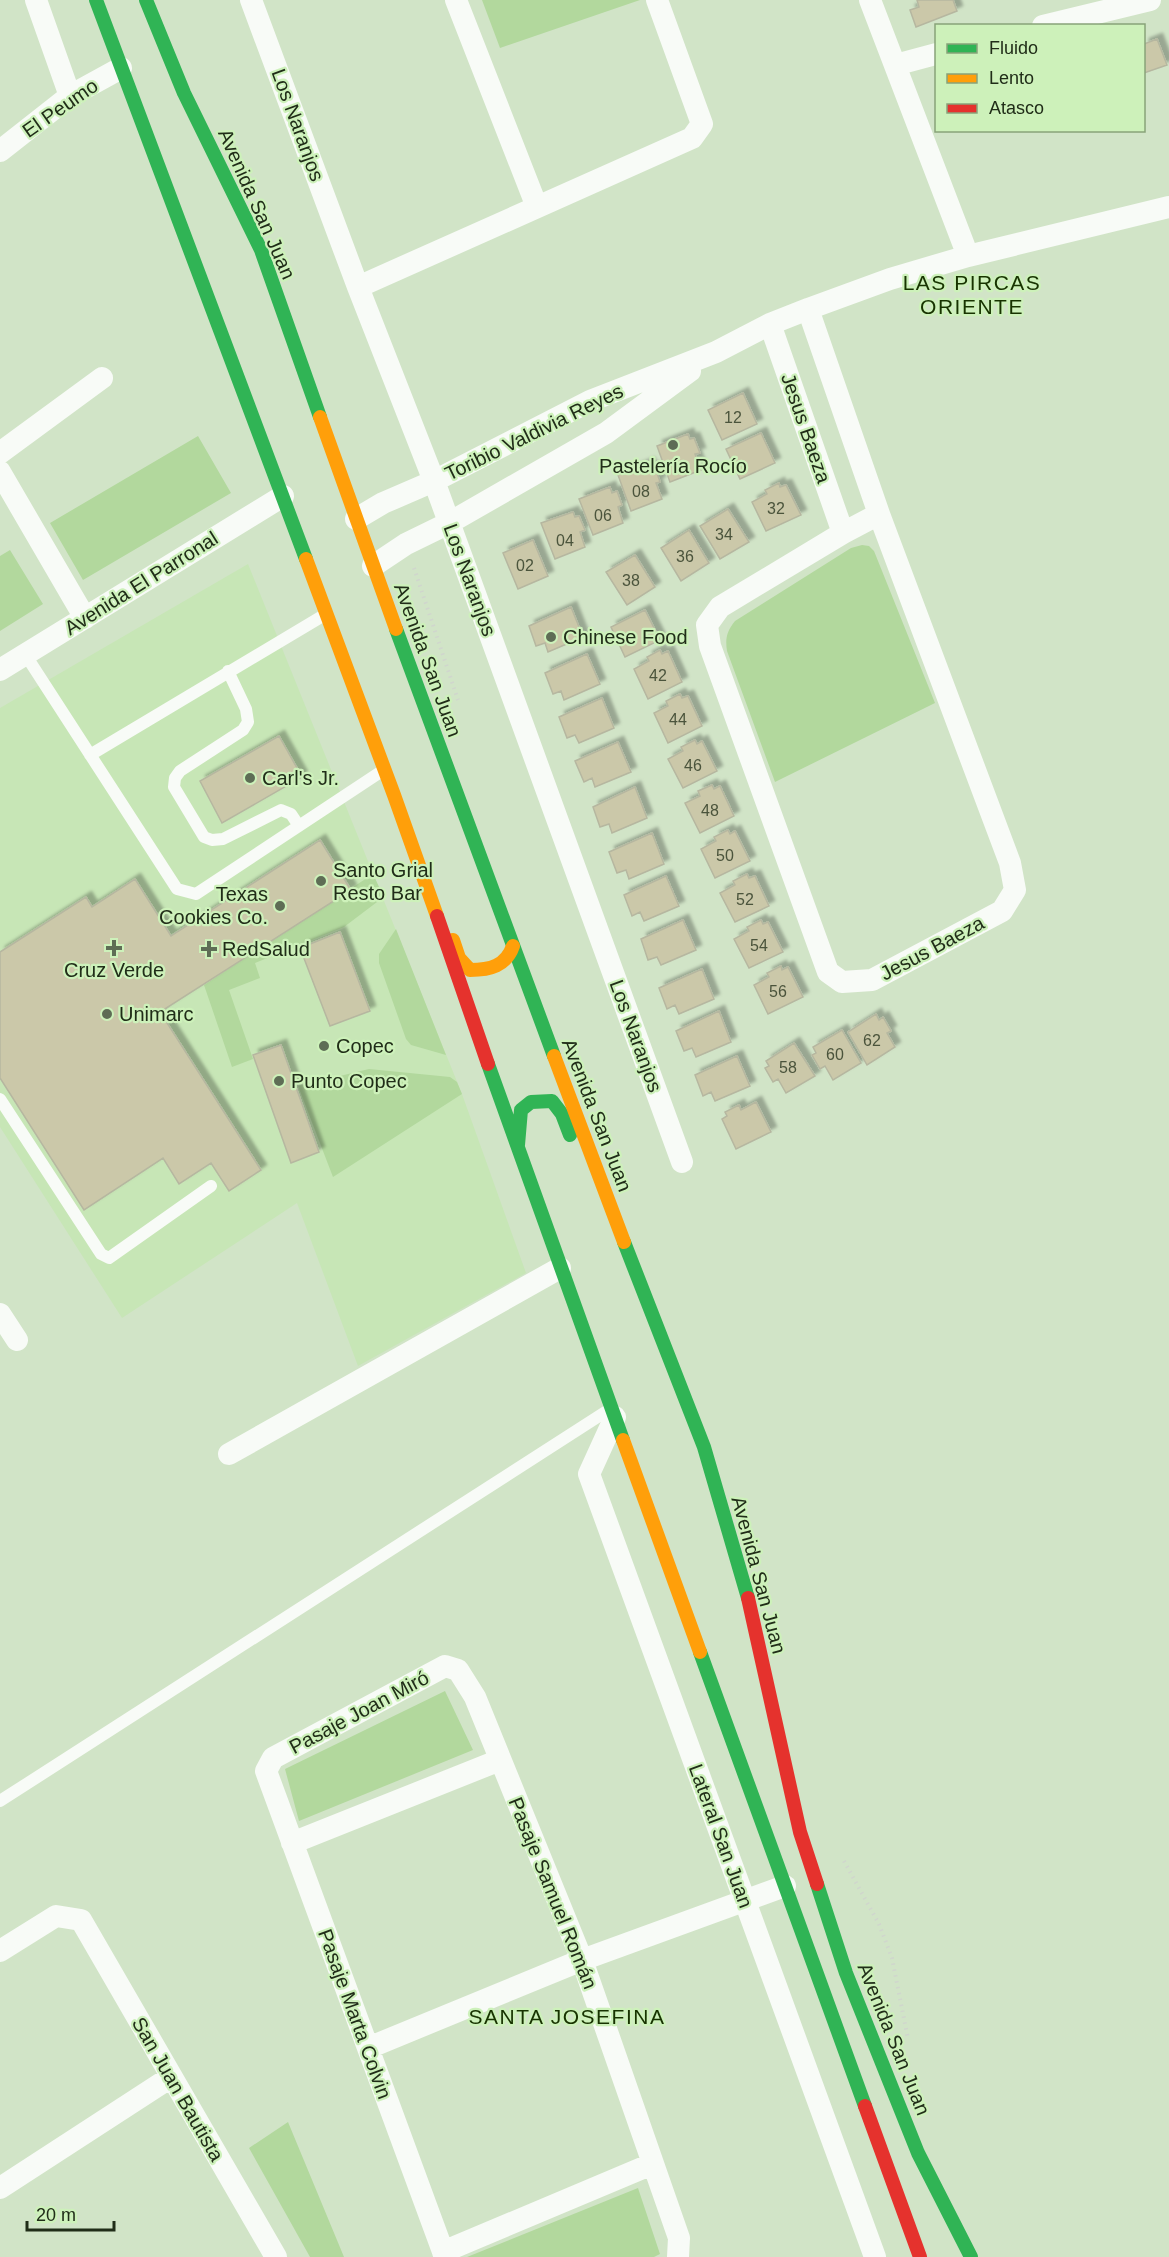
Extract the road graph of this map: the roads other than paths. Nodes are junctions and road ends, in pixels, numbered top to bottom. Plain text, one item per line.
1 (36, 0) edge
2 (96, 0) edge
3 (146, 0) edge
4 (251, 0) edge
5 (456, 0) edge
6 (657, 0) edge
7 (870, 0) edge
8 (1150, 0) edge
9 (1076, 8) edge
10 (1047, 24) edge
11 (935, 54) edge
12 (895, 65) junction
13 (122, 68) junction
14 (70, 96) junction
15 (0, 151) edge
16 (537, 207) junction
17 (1169, 207) edge
18 (968, 256) junction
19 (358, 287) junction
20 (808, 309) junction
21 (770, 324) junction
22 (716, 352) junction
23 (102, 378) dead end
24 (0, 453) edge
25 (0, 472) edge
26 (434, 481) junction
27 (283, 496) junction
28 (879, 514) junction
29 (356, 519) junction
30 (449, 524) junction
31 (843, 533) junction
32 (373, 566) junction
33 (326, 614) junction
34 (85, 618) junction
35 (25, 654) junction
36 (0, 670) edge
37 (228, 671) junction
38 (90, 755) junction
39 (383, 770) junction
40 (394, 795) junction
41 (299, 826) junction
42 (513, 946) junction
43 (0, 1099) edge
44 (518, 1145) junction
45 (682, 1162) dead end
46 (211, 1186) dead end
47 (560, 1268) junction
48 (0, 1314) edge
49 (652, 1316) junction
50 (17, 1340) dead end
51 (613, 1412) junction
52 (229, 1454) dead end
53 (458, 1670) joint
54 (501, 1760) junction
55 (266, 1771) joint
56 (0, 1801) edge
57 (292, 1843) junction
58 (785, 1886) junction
59 (745, 1901) junction
60 (0, 1951) edge
61 (582, 1960) junction
62 (368, 2048) junction
63 (171, 2077) junction
64 (652, 2164) junction
65 (0, 2188) edge
66 (443, 2254) edge
67 (274, 2256) edge
68 (678, 2257) edge
69 (875, 2257) edge
70 (920, 2257) edge
71 (971, 2257) edge

1 - 14 street
2 - 13 main road
3 - 29 main road, Avenida San Juan
4 - 19 street, Los Naranjos
5 - 16 street
6 - 16 street
7 - 12 street
8 - 9 street
9 - 10 street
11 - 12 street
12 - 18 street
13 - 14 street, El Peumo
13 - 27 main road
14 - 15 street, El Peumo
16 - 19 street
17 - 18 street, Toribio Valdivia Reyes
18 - 20 street, Toribio Valdivia Reyes
19 - 26 street, Los Naranjos
20 - 21 street, Toribio Valdivia Reyes
20 - 28 street, Jesus Baeza
21 - 22 street, Toribio Valdivia Reyes
21 - 31 street, Jesus Baeza
22 - 26 street, Toribio Valdivia Reyes
22 - 30 street, Toribio Valdivia Reyes
23 - 24 street
25 - 34 street
26 - 29 street, Toribio Valdivia Reyes
26 - 30 street, Los Naranjos
27 - 33 main road
27 - 34 street, Avenida El Parronal
28 - 31 street, Jesus Baeza
28 - 31 street, Jesus Baeza
29 - 32 main road, Avenida San Juan
30 - 32 street, Toribio Valdivia Reyes
30 - 45 street, Los Naranjos
32 - 42 main road, Avenida San Juan
33 - 37 lane
33 - 39 main road
34 - 35 street, Avenida El Parronal
35 - 36 street, Avenida El Parronal
35 - 38 lane
37 - 38 lane
37 - 41 lane
38 - 41 lane
39 - 40 main road
39 - 41 lane
40 - 42 main road
40 - 44 main road
42 - 49 main road, Avenida San Juan
43 - 46 lane
44 - 47 main road
44 - 49 main road
47 - 51 main road
47 - 52 street
48 - 50 street
49 - 71 main road, Avenida San Juan
51 - 56 lane
51 - 58 main road
51 - 59 street, Lateral San Juan
53 - 54 street, Pasaje Samuel Román
53 - 55 street, Pasaje Joan Miró
54 - 57 street
54 - 61 street, Pasaje Samuel Román
55 - 57 street, Pasaje Marta Colvin
57 - 62 street, Pasaje Marta Colvin
58 - 59 street
58 - 70 main road
59 - 61 street
59 - 69 street, Lateral San Juan
60 - 63 street, San Juan Bautista
61 - 62 street
61 - 64 street, Pasaje Samuel Román
62 - 66 street, Pasaje Marta Colvin
63 - 65 street
63 - 67 street, San Juan Bautista
64 - 66 street
64 - 68 street, Pasaje Samuel Román

